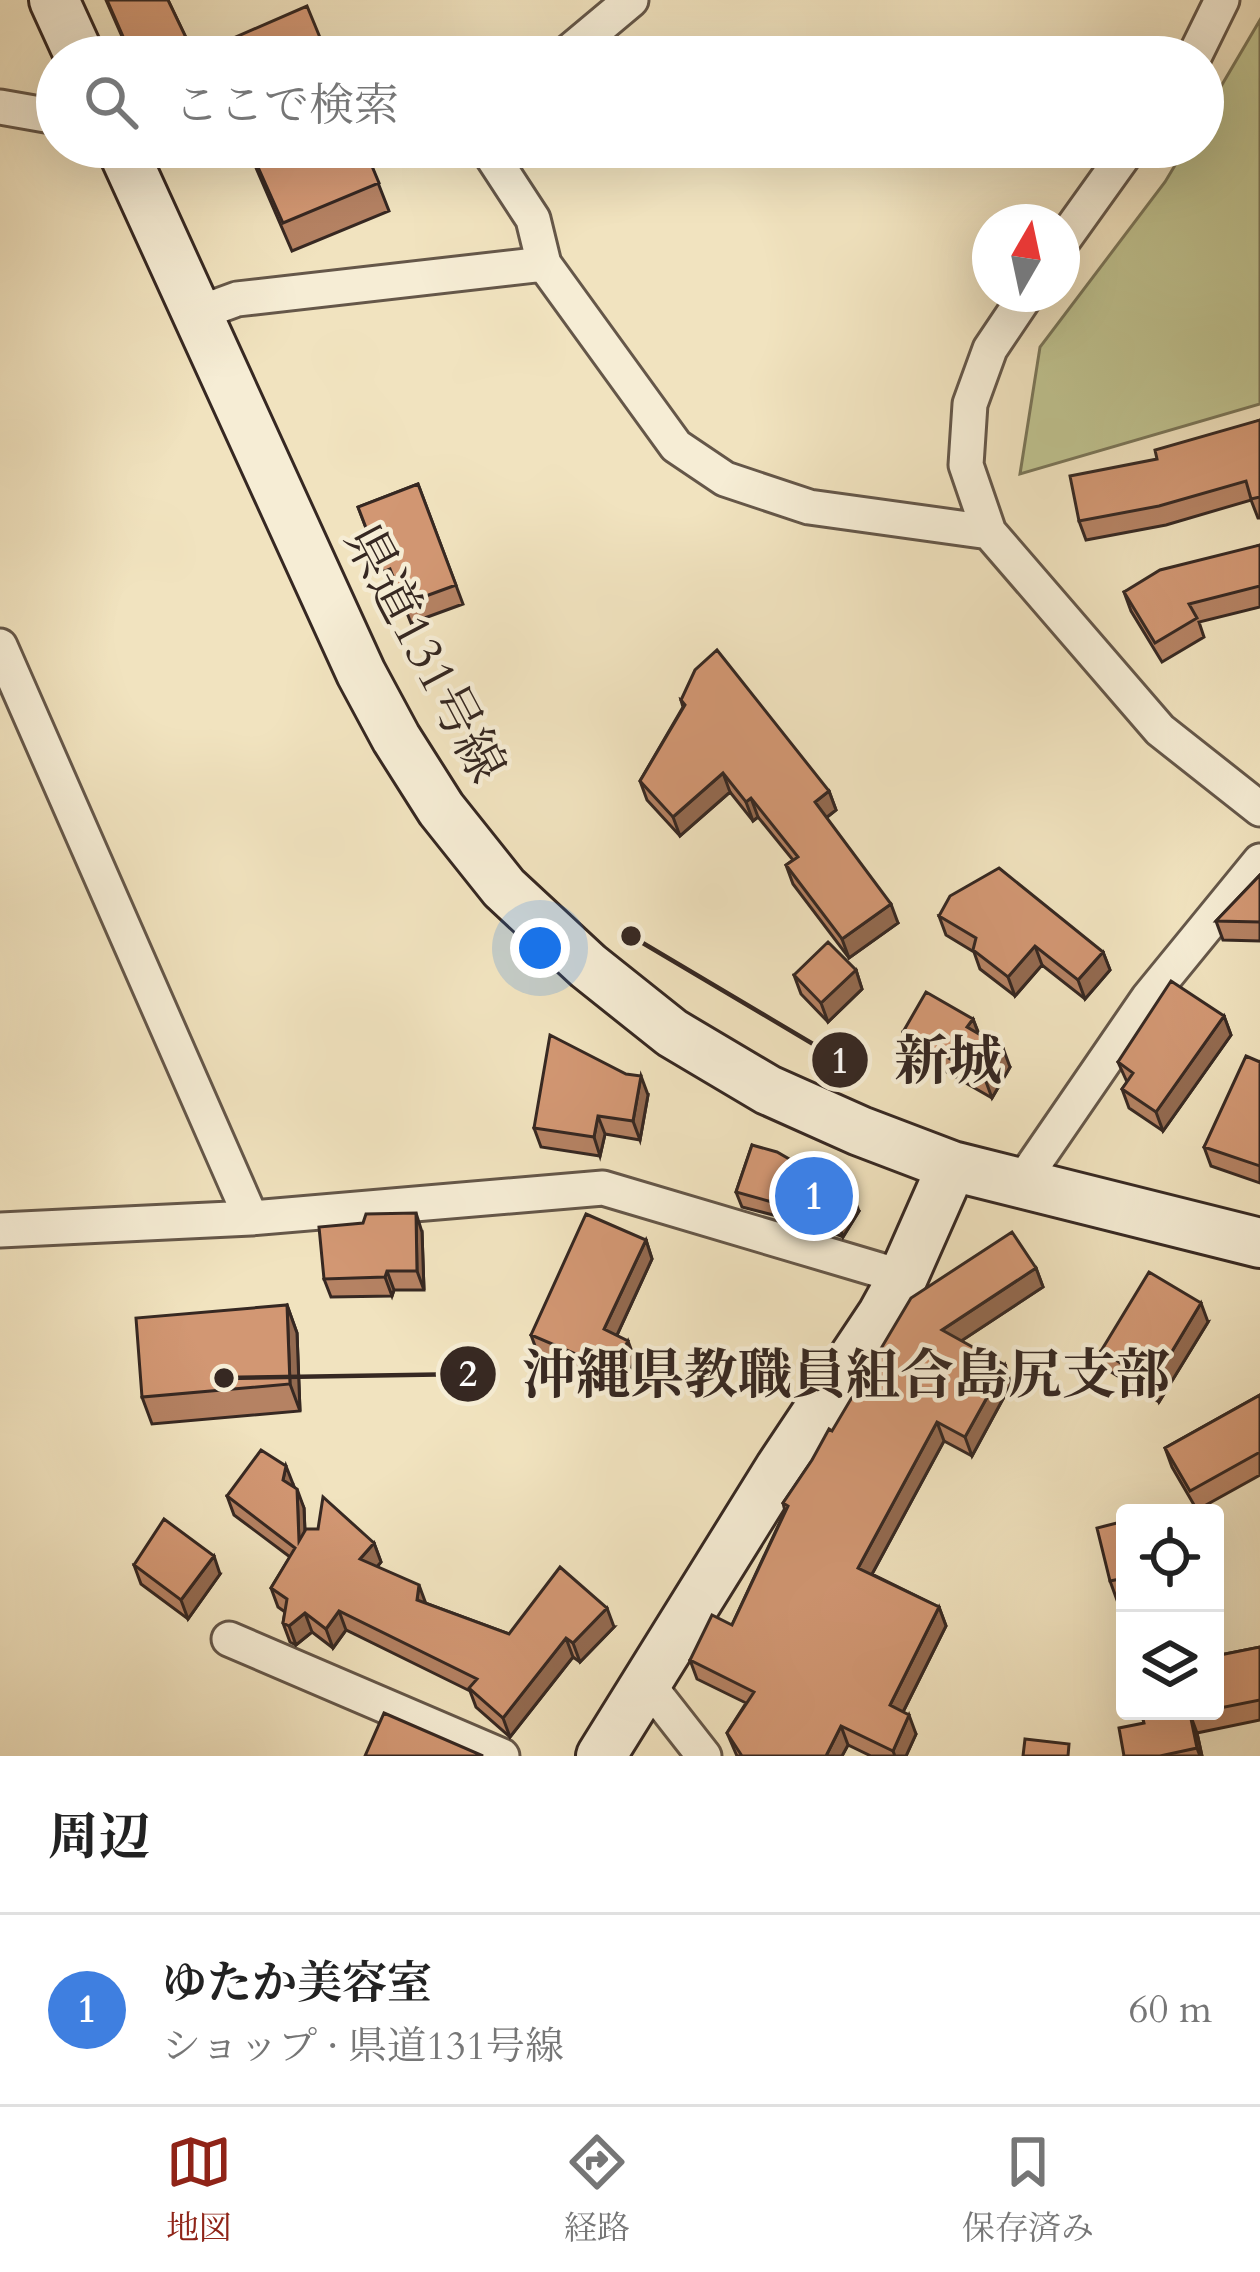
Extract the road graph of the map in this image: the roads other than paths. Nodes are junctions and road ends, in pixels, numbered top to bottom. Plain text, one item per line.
1 (54, 0) edge
2 (631, 0) edge
3 (1222, 0) edge
4 (70, 36) edge
5 (588, 36) edge
6 (1204, 36) edge
7 (0, 107) edge
8 (36, 113) edge
9 (130, 168) edge
10 (500, 168) edge
11 (1115, 168) edge
12 (1080, 217) edge
13 (544, 264) junction
14 (1015, 312) edge
15 (196, 314) junction
16 (989, 532) junction
17 (0, 646) edge
18 (1260, 809) edge
19 (1260, 861) edge
20 (952, 1166) junction
21 (1021, 1183) junction
22 (251, 1218) junction
23 (0, 1230) edge
24 (1260, 1244) edge
25 (903, 1277) junction
26 (229, 1639) dead end
27 (646, 1682) junction
28 (502, 1756) edge
29 (601, 1756) edge
30 (704, 1756) edge

1 - 4 main road
2 - 5 street
3 - 6 street
7 - 8 street
9 - 15 main road, 県道131号線
10 - 13 street
11 - 12 street
13 - 15 street
13 - 16 street
14 - 16 street
15 - 20 main road, 県道131号線
16 - 18 street
17 - 22 street
19 - 21 street
20 - 21 main road, 県道131号線
20 - 25 main road
21 - 24 main road, 県道131号線
22 - 23 street
22 - 25 street
25 - 27 main road
26 - 28 street
27 - 29 main road
27 - 30 street

